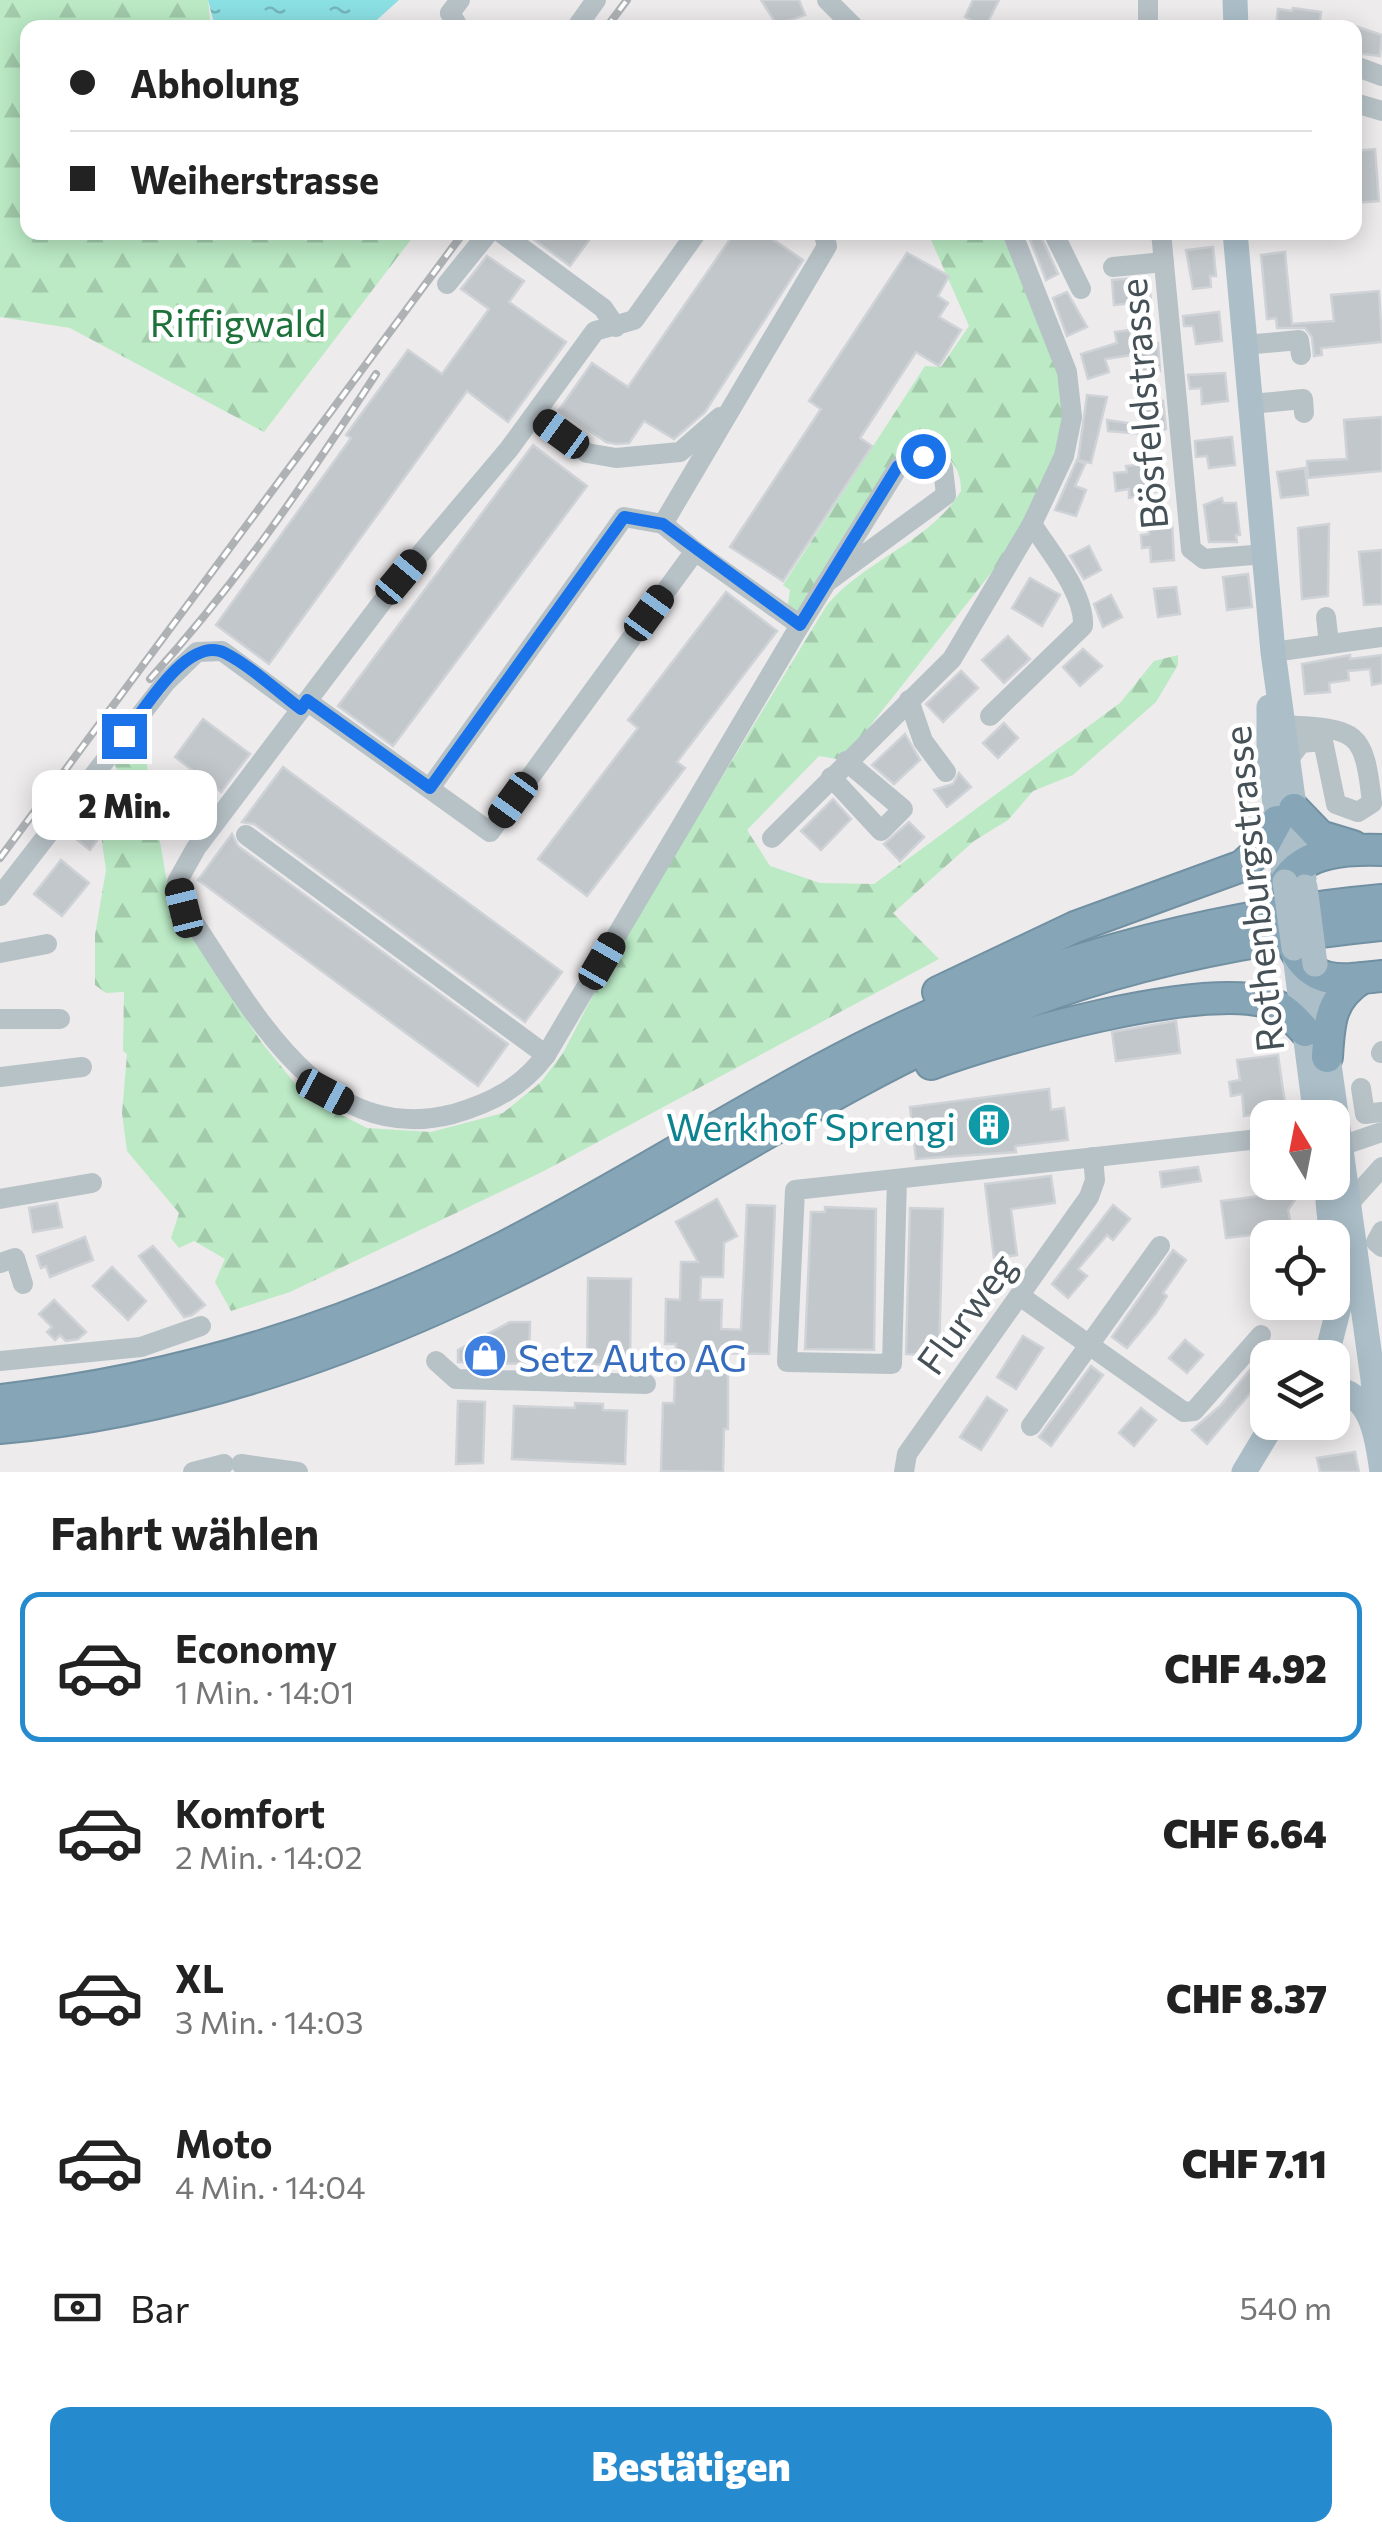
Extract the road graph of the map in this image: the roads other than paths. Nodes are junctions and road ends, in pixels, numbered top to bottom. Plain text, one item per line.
1 (827, 0) edge
2 (846, 20) edge
3 (483, 240) edge
4 (511, 240) edge
5 (691, 240) edge
6 (825, 240) edge
7 (1015, 240) edge
8 (1056, 240) edge
9 (1162, 240) edge
10 (1236, 240) edge
11 (1164, 262) junction
12 (1112, 267) dead end
13 (447, 284) dead end
14 (1081, 289) dead end
15 (616, 327) junction
16 (1245, 345) junction
17 (1301, 355) dead end
18 (740, 399) junction
19 (1250, 404) junction
20 (1304, 413) dead end
21 (534, 414) junction
22 (663, 524) junction
23 (1032, 524) junction
24 (695, 550) junction
25 (1265, 554) junction
26 (826, 582) junction
27 (1326, 617) dead end
28 (800, 625) junction
29 (1382, 638) edge
30 (1329, 644) junction
31 (1274, 652) junction
32 (910, 700) junction
33 (304, 705) junction
34 (990, 716) dead end
35 (1284, 725) junction
36 (1288, 760) junction
37 (946, 772) dead end
38 (430, 788) junction
39 (1286, 815) junction
40 (246, 835) dead end
41 (772, 838) dead end
42 (1374, 849) edge
43 (1242, 866) junction
44 (1296, 877) junction
45 (0, 896) edge
46 (1382, 900) edge
47 (1382, 926) edge
48 (47, 944) dead end
49 (0, 953) edge
50 (1304, 964) junction
51 (1372, 977) edge
52 (60, 1018) dead end
53 (0, 1020) edge
54 (1305, 1031) junction
55 (546, 1054) junction
56 (1327, 1057) junction
57 (82, 1067) dead end
58 (0, 1078) edge
59 (1362, 1088) dead end
60 (778, 1091) junction
61 (1322, 1100) edge
62 (1329, 1100) edge
63 (1382, 1112) edge
64 (1373, 1136) edge
65 (1250, 1140) edge
66 (1382, 1156) edge
67 (1093, 1157) junction
68 (1382, 1167) edge
69 (898, 1180) junction
70 (92, 1182) dead end
71 (1350, 1191) edge
72 (1382, 1195) edge
73 (655, 1198) junction
74 (0, 1199) edge
75 (1328, 1200) edge
76 (1353, 1200) junction
77 (1382, 1231) edge
78 (1160, 1246) dead end
79 (1382, 1247) edge
80 (0, 1263) edge
81 (24, 1284) dead end
82 (1020, 1296) junction
83 (200, 1326) dead end
84 (1261, 1335) dead end
85 (1333, 1340) edge
86 (1088, 1344) junction
87 (0, 1361) edge
88 (436, 1362) dead end
89 (646, 1384) dead end
90 (1350, 1396) edge
91 (1, 1418) edge
92 (1031, 1426) dead end
93 (1377, 1434) junction
94 (1263, 1440) edge
95 (193, 1472) edge
96 (298, 1472) edge
97 (904, 1472) edge
98 (1244, 1472) edge
99 (1382, 1472) edge

1 - 2 street
3 - 13 street
4 - 15 street
5 - 15 street
6 - 18 street
7 - 23 street
8 - 14 street
9 - 11 street, Bösfeldstrasse
10 - 16 main road, Rothenburgstrasse
11 - 12 street
11 - 25 street, Bösfeldstrasse
15 - 21 street
16 - 17 street
16 - 19 main road, Rothenburgstrasse
18 - 21 street
18 - 22 street
19 - 20 street
19 - 25 main road, Rothenburgstrasse
21 - 33 street
22 - 24 street
22 - 38 street
23 - 32 street
23 - 34 street
24 - 28 street
24 - 38 street
25 - 31 main road, Rothenburgstrasse
26 - 26 street
26 - 28 street
27 - 30 street
28 - 55 street
29 - 30 street
30 - 31 street
31 - 35 main road, Rothenburgstrasse
31 - 39 main road, Rothenburgstrasse
32 - 37 street
32 - 41 street
33 - 38 street
33 - 45 street
33 - 55 street
35 - 36 main road, Rothenburgstrasse
35 - 36 street
36 - 39 main road, Rothenburgstrasse
39 - 42 highway
39 - 43 highway
39 - 44 main road, Rothenburgstrasse
40 - 55 street
42 - 44 highway
43 - 44 highway
43 - 60 highway
44 - 50 main road, Rothenburgstrasse, bridge
46 - 60 highway
47 - 73 highway
48 - 49 street
50 - 51 highway
50 - 54 main road, Rothenburgstrasse
50 - 56 main road, Rothenburgstrasse
51 - 56 highway
52 - 53 street
54 - 61 main road, Rothenburgstrasse
54 - 73 highway
56 - 62 main road, Rothenburgstrasse
57 - 58 street
59 - 63 street
60 - 91 highway
64 - 66 street
65 - 67 street
67 - 69 street
67 - 82 street, Flurweg
68 - 76 street
69 - 69 street
70 - 74 street
71 - 76 main road, Rothenburgstrasse
72 - 76 street
73 - 91 highway
75 - 85 main road
76 - 93 main road, Rothenburgstrasse
77 - 79 street
78 - 86 street
80 - 81 street
82 - 86 street
82 - 97 street, Flurweg
83 - 87 street
84 - 86 street
86 - 92 street
88 - 89 street
90 - 93 main road
93 - 99 main road, Rothenburgstrasse
94 - 98 main road
95 - 96 street

